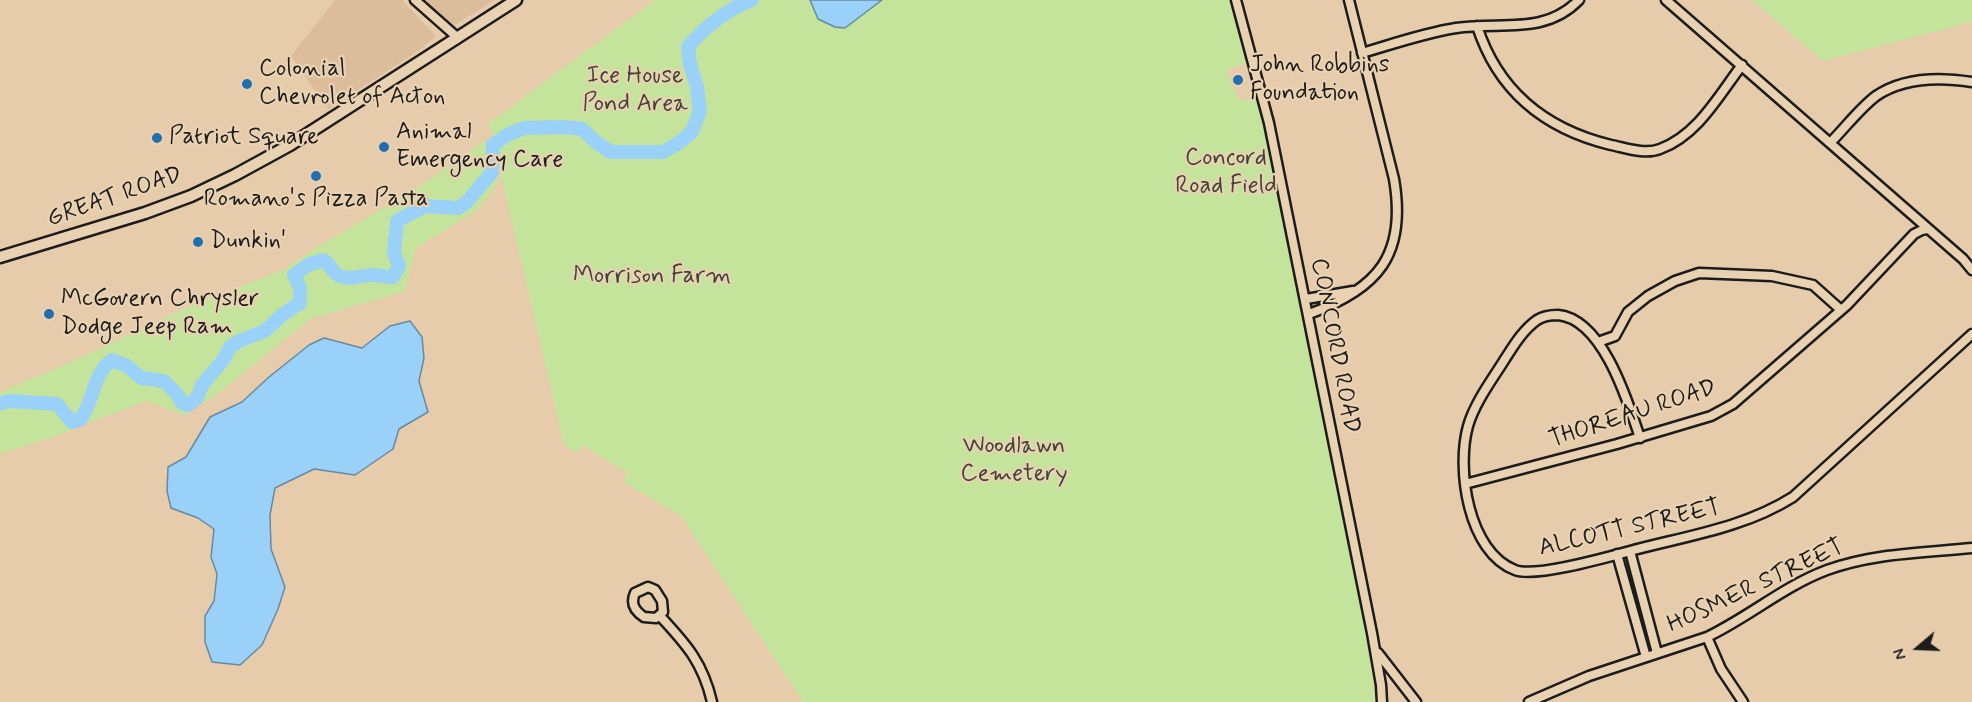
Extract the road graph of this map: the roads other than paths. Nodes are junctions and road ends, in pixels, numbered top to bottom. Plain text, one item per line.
1 (415, 0) edge
2 (516, 0) edge
3 (1236, 0) edge
4 (1349, 0) edge
5 (1579, 0) edge
6 (1666, 0) edge
7 (1477, 26) junction
8 (458, 38) junction
9 (1362, 53) junction
10 (1742, 65) junction
11 (1972, 82) edge
12 (1830, 143) junction
13 (1927, 229) junction
14 (0, 257) edge
15 (1972, 270) edge
16 (1362, 288) junction
17 (1306, 299) junction
18 (1841, 310) junction
19 (1309, 314) junction
20 (1972, 334) edge
21 (1598, 342) junction
22 (1640, 438) junction
23 (1465, 484) junction
24 (1972, 548) edge
25 (1630, 551) junction
26 (1617, 554) junction
27 (660, 616) dead end
28 (1707, 637) junction
29 (1375, 648) junction
30 (1657, 653) junction
31 (1646, 657) junction
32 (712, 702) edge
33 (1382, 702) edge
34 (1416, 702) edge
35 (1528, 702) edge
36 (1743, 702) edge

1 - 8 street
2 - 8 main road, GREAT ROAD
3 - 17 street, CONCORD ROAD
4 - 9 street
5 - 7 street
6 - 10 street
7 - 9 street
7 - 10 street
8 - 14 main road, GREAT ROAD
9 - 16 street
10 - 12 street
11 - 12 street
12 - 13 street
13 - 15 street
13 - 18 street, THOREAU ROAD
16 - 17 street
16 - 19 street
17 - 19 street, CONCORD ROAD
18 - 21 street
18 - 22 street, THOREAU ROAD
19 - 29 street, CONCORD ROAD
20 - 25 street, ALCOTT STREET
21 - 22 street, ALCOTT STREET
21 - 23 street, ALCOTT STREET
22 - 23 street, THOREAU ROAD
23 - 26 street, ALCOTT STREET
24 - 28 street, HOSMER STREET
25 - 26 street, ALCOTT STREET
25 - 30 street
26 - 31 street
27 - 32 street
28 - 30 street, HOSMER STREET
28 - 36 street
29 - 33 street, CONCORD ROAD
29 - 34 street
30 - 31 street, HOSMER STREET
31 - 35 street, HOSMER STREET

